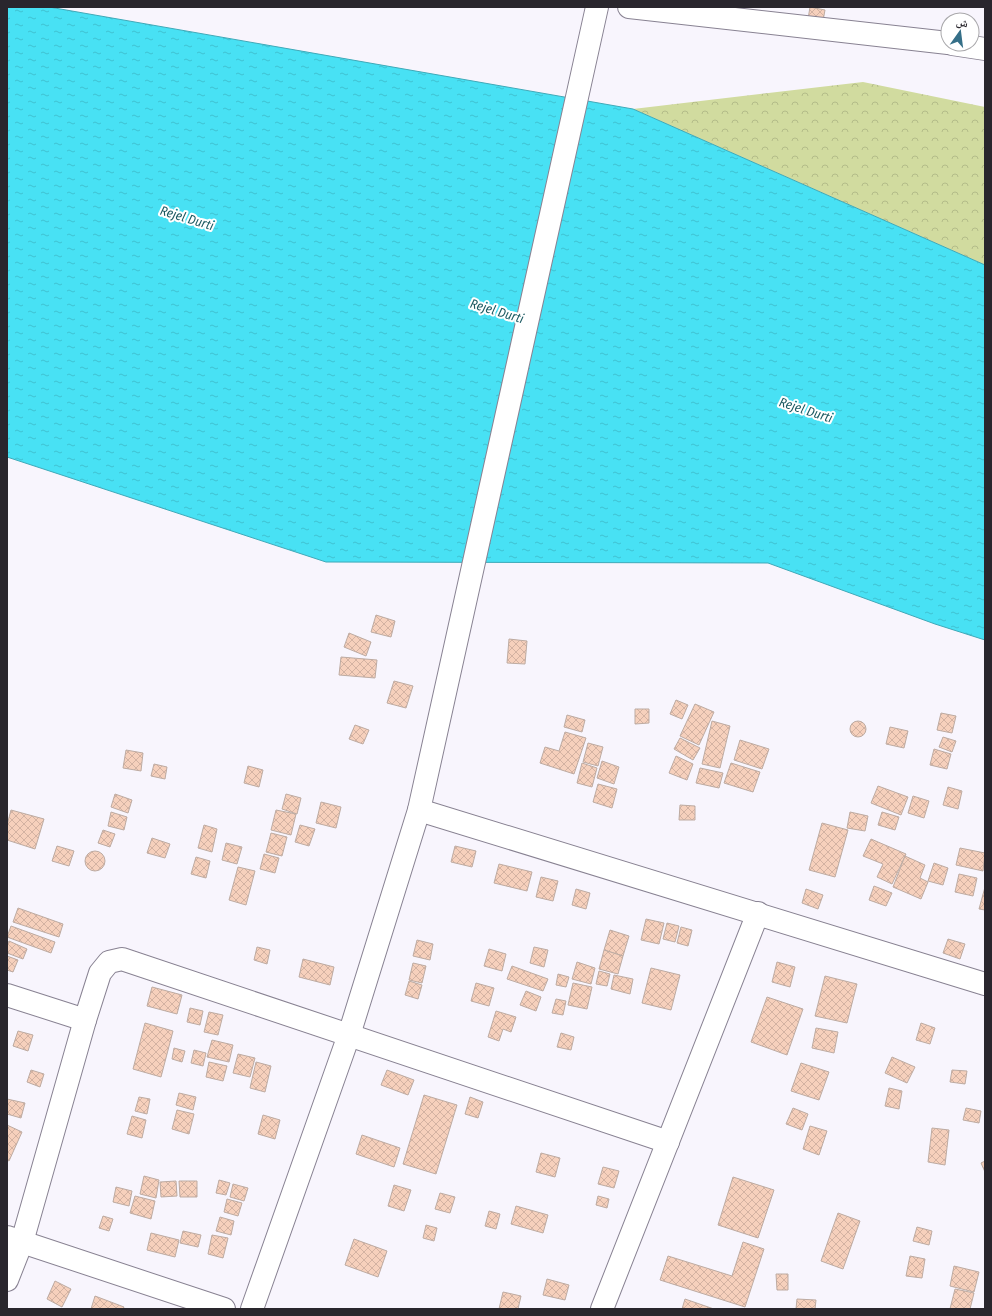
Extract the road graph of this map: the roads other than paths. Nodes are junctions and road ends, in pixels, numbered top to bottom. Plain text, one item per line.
1 (597, 7) edge
2 (629, 7) edge
3 (940, 43) edge
4 (419, 810) junction
5 (758, 914) junction
6 (985, 984) edge
7 (7, 995) edge
8 (85, 1020) junction
9 (349, 1035) junction
10 (668, 1142) junction
11 (15, 1239) edge
12 (7, 1280) edge
13 (224, 1309) edge
14 (252, 1309) edge
15 (602, 1309) edge

1 - 4 street
2 - 3 street
4 - 5 street
4 - 9 street
5 - 6 street
5 - 10 street
7 - 8 street
8 - 9 street
8 - 11 street
9 - 10 street
9 - 14 street
10 - 15 street
11 - 12 street
11 - 13 street

